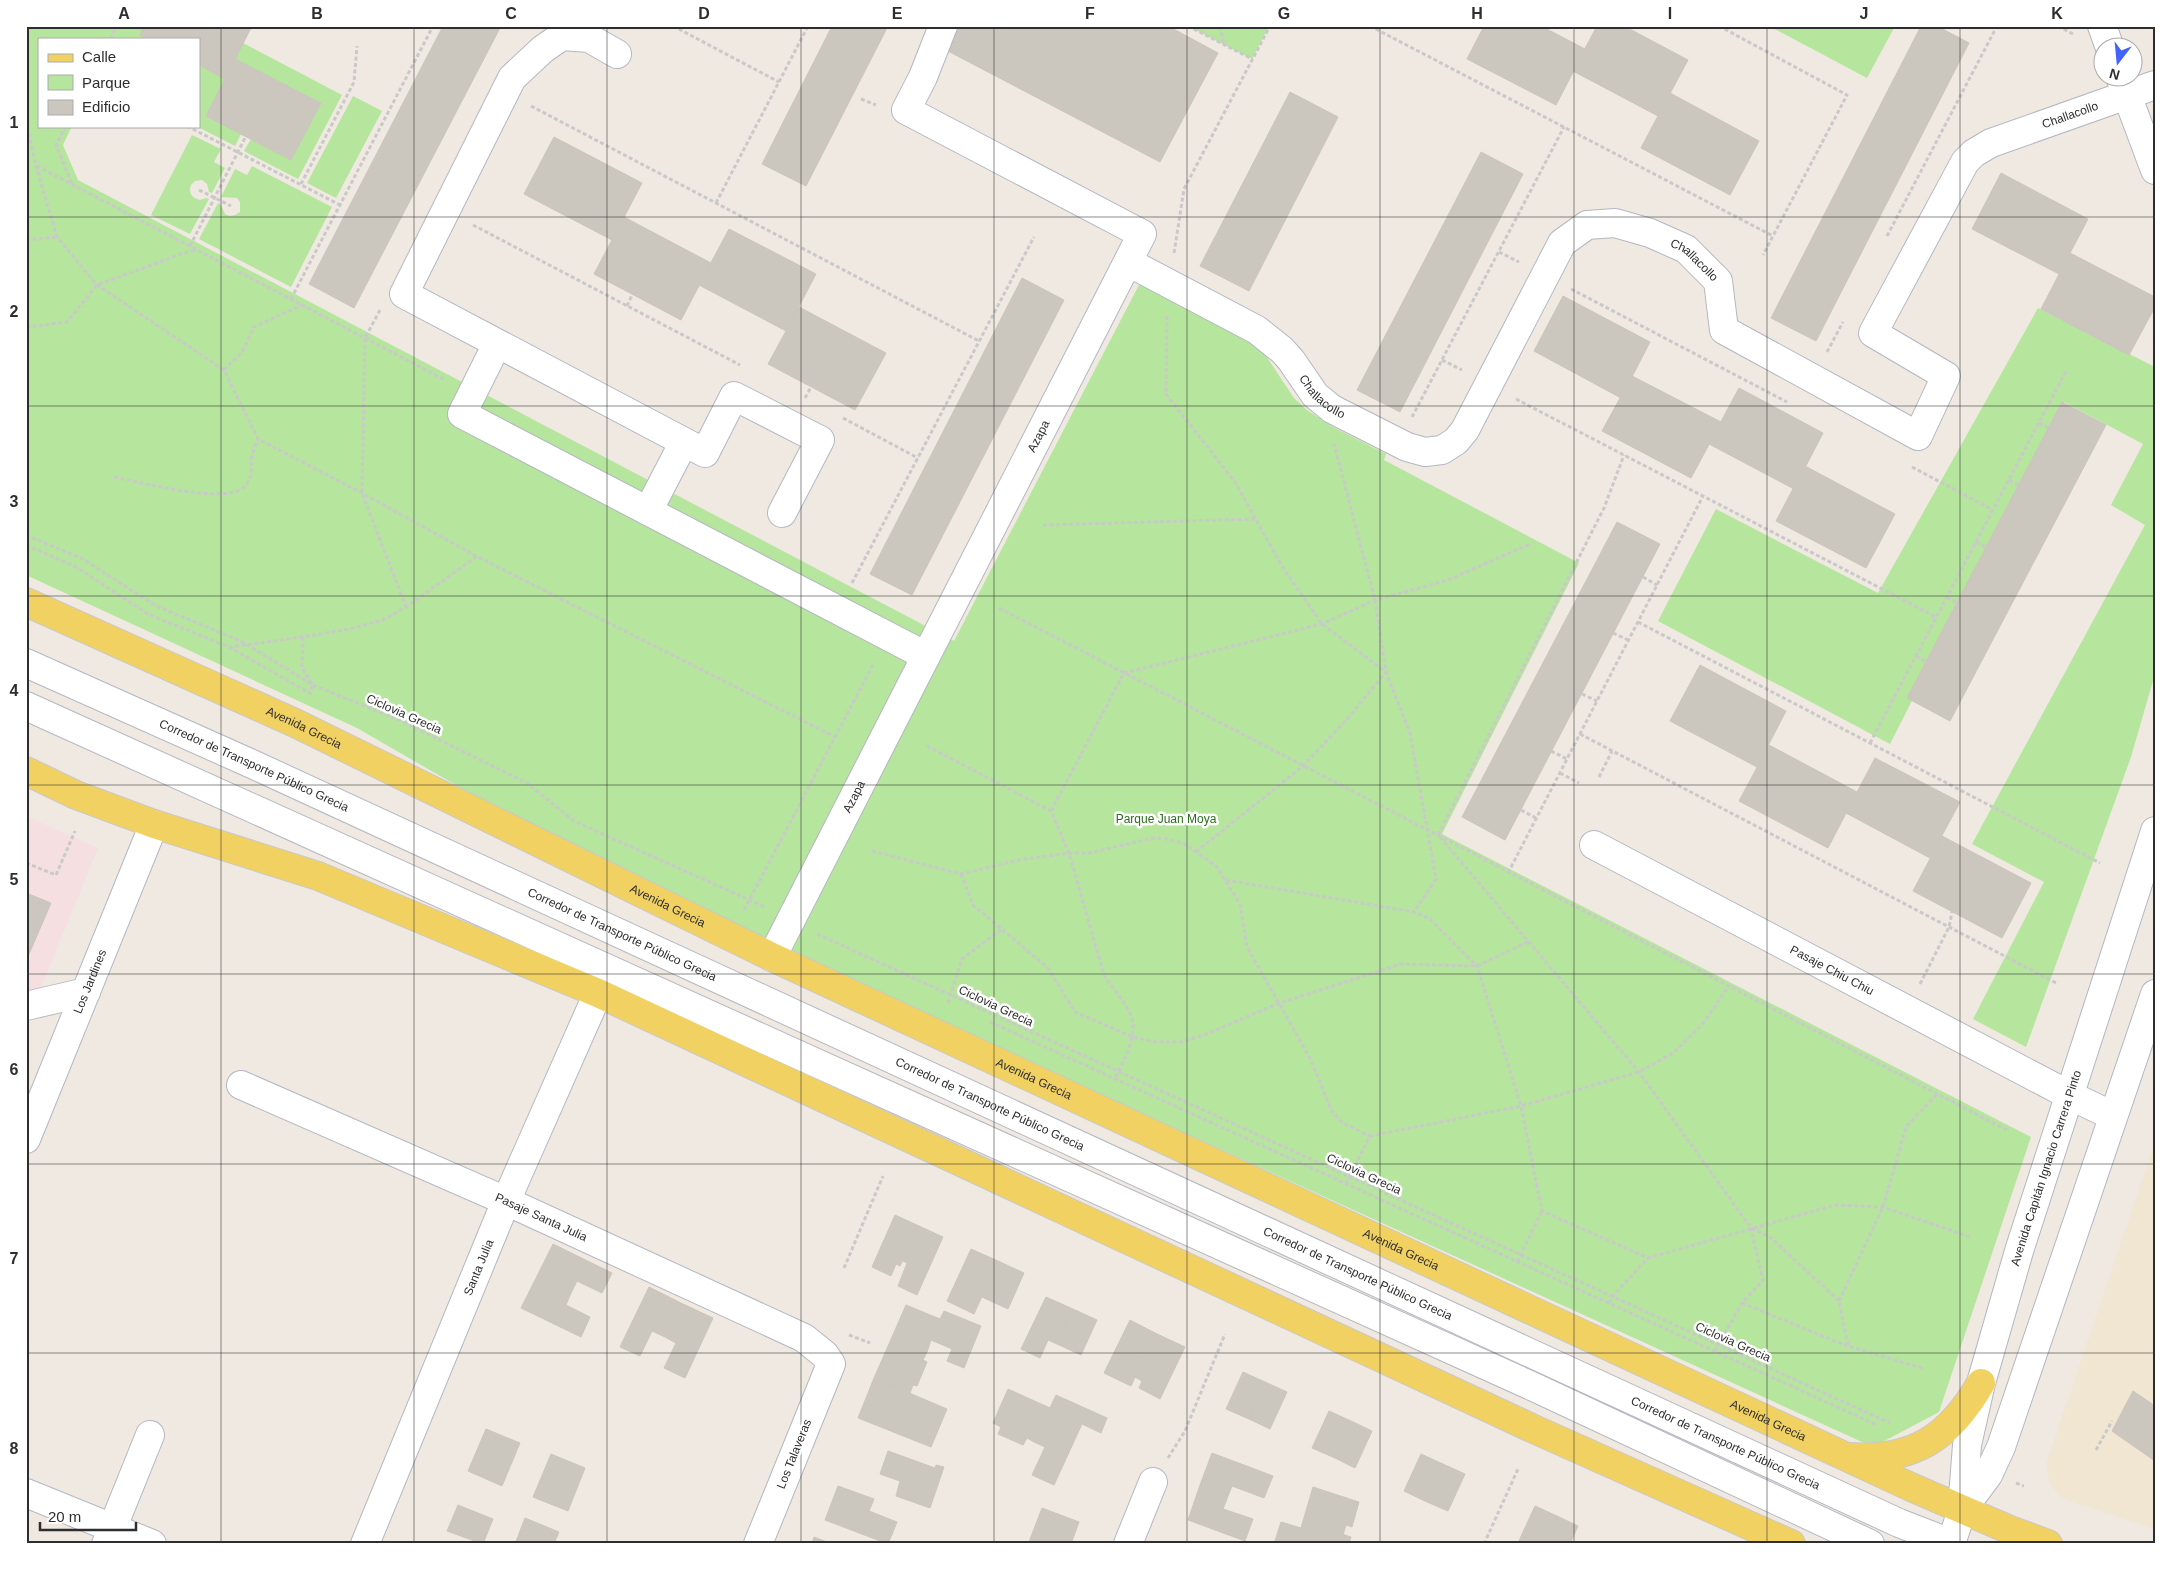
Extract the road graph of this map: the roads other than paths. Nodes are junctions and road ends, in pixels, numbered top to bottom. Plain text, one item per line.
1 (942, 26) edge
2 (2102, 26) edge
3 (2106, 38) edge
4 (617, 54) dead end
5 (2119, 88) edge
6 (2125, 88) edge
7 (2155, 170) edge
8 (1128, 262) junction
9 (497, 344) junction
10 (684, 442) junction
11 (648, 511) junction
12 (782, 513) dead end
13 (26, 602) edge
14 (926, 656) junction
15 (26, 663) edge
16 (26, 706) edge
17 (26, 771) edge
18 (154, 824) junction
19 (2155, 831) edge
20 (1594, 845) dead end
21 (772, 957) junction
22 (86, 992) junction
23 (598, 994) junction
24 (2155, 994) edge
25 (26, 1006) edge
26 (241, 1085) dead end
27 (2069, 1095) junction
28 (2114, 1116) junction
29 (26, 1139) edge
30 (506, 1201) junction
31 (831, 1364) joint
32 (1981, 1383) junction
33 (150, 1435) dead end
34 (1844, 1456) junction
35 (1153, 1482) road end
36 (26, 1492) edge
37 (1962, 1510) junction
38 (109, 1536) edge
39 (152, 1544) edge
40 (365, 1544) edge
41 (758, 1544) edge
42 (1128, 1544) edge
43 (1791, 1544) edge
44 (1870, 1544) edge
45 (1952, 1544) edge
46 (2048, 1544) edge

1 - 8 street, Azapa
2 - 3 street
4 - 9 street
5 - 8 street, Challacollo
6 - 7 street
8 - 14 street, Azapa
9 - 10 street
9 - 11 street
10 - 11 street
10 - 12 street
11 - 14 street
13 - 21 main road, Avenida Grecia
14 - 21 street, Azapa
15 - 45 street, Corredor de Transporte Público Grecia
16 - 44 street
17 - 18 main road
18 - 22 street, Los Jardines
18 - 23 main road
19 - 27 street, Avenida Capitán Ignacio Carrera Pinto
20 - 27 street, Pasaje Chiu Chiu
21 - 34 main road, Avenida Grecia
22 - 25 street
22 - 29 street, Los Jardines
23 - 30 street, Santa Julia
23 - 43 main road
24 - 28 street, Avenida Capitán Ignacio Carrera Pinto
26 - 30 street, Pasaje Santa Julia
27 - 28 street, Pasaje Chiu Chiu
27 - 32 street, Avenida Capitán Ignacio Carrera Pinto
28 - 37 street, Avenida Capitán Ignacio Carrera Pinto
30 - 31 street, Pasaje Santa Julia
30 - 40 street, Santa Julia
31 - 41 street, Los Talaveras
32 - 34 main road
32 - 37 street, Avenida Capitán Ignacio Carrera Pinto
33 - 38 street
34 - 37 main road, Avenida Grecia
35 - 42 street
36 - 38 street
37 - 45 street, Avenida Capitán Ignacio Carrera Pinto
37 - 46 main road, Avenida Grecia
38 - 39 street

